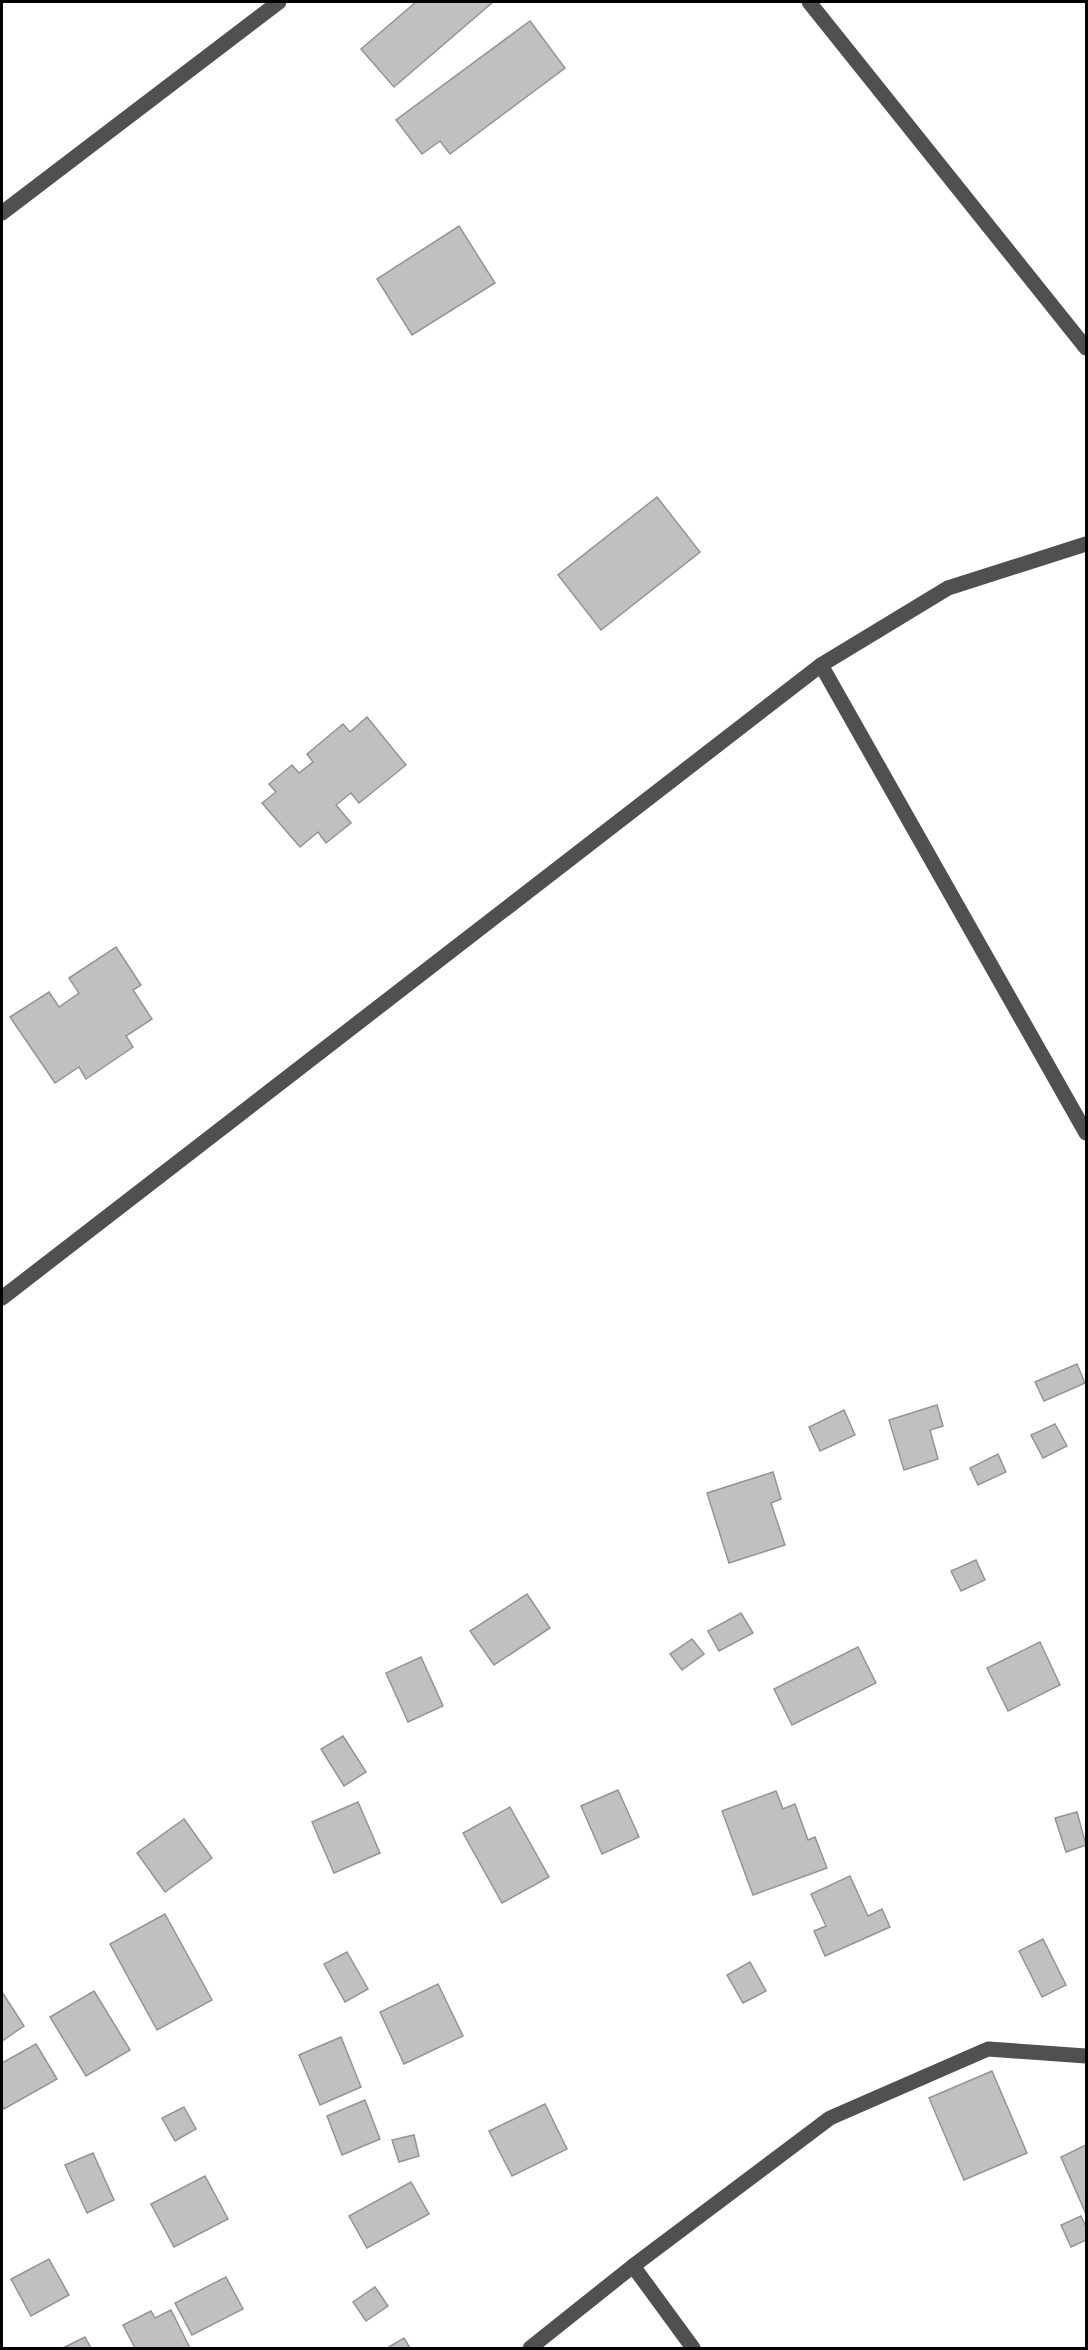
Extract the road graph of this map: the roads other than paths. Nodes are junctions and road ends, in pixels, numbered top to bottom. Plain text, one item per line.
1 (279, 2) edge
2 (809, 2) edge
3 (2, 213) edge
4 (1086, 348) edge
5 (1086, 544) edge
6 (821, 665) junction
7 (1086, 1133) edge
8 (2, 1298) edge
9 (1086, 2056) edge
10 (633, 2266) junction
11 (530, 2349) edge
12 (693, 2349) edge

1 - 3 street
2 - 4 street
5 - 6 street
6 - 7 street
6 - 8 street
9 - 10 street
10 - 11 street
10 - 12 street

